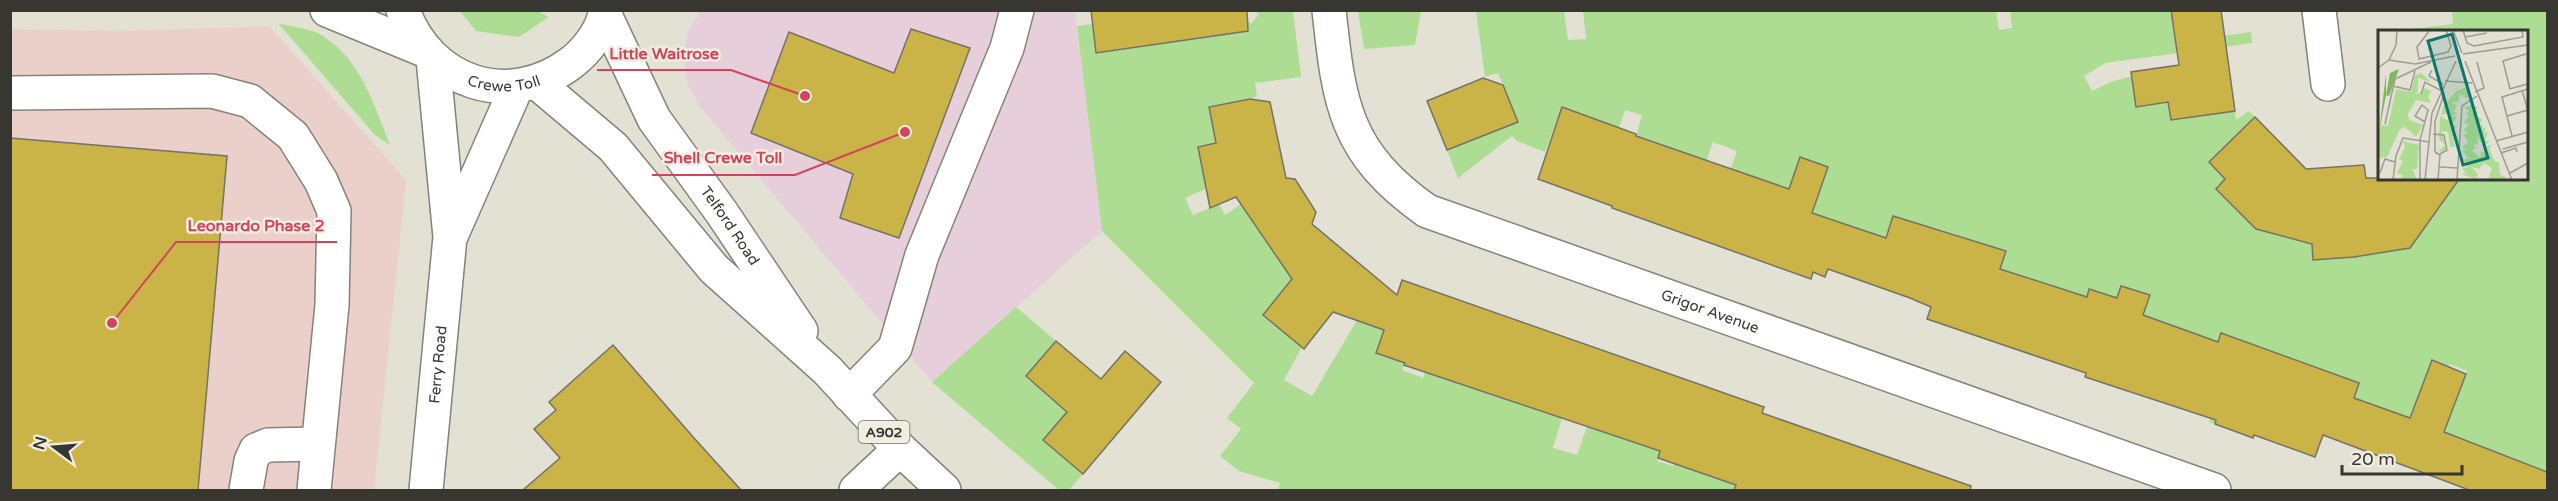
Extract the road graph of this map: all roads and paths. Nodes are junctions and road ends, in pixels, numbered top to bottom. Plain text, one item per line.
1 (327, 10) edge
2 (403, 10) edge
3 (1017, 10) edge
4 (1329, 10) edge
5 (2319, 10) edge
6 (606, 13) edge
7 (429, 55) junction
8 (526, 84) junction
9 (2328, 84) dead end
10 (10, 93) edge
11 (450, 237) junction
12 (827, 370) junction
13 (849, 395) junction
14 (318, 444) junction
15 (900, 449) junction
16 (246, 490) edge
17 (314, 490) edge
18 (426, 490) edge
19 (855, 490) edge
20 (944, 490) edge
21 (2214, 490) edge

1 - 7 main road
2 - 7 main road, Crewe Toll
3 - 13 main road
4 - 21 main road, Grigor Avenue
5 - 9 main road
6 - 8 main road, Crewe Toll
6 - 12 main road, Telford Road
7 - 8 main road, Crewe Toll
7 - 11 main road, Ferry Road
8 - 11 main road, Ferry Road
8 - 12 main road, Telford Road
10 - 14 main road
11 - 18 main road, Ferry Road
12 - 13 main road, Telford Road / A902
13 - 15 main road, Telford Road / A902
14 - 16 main road
14 - 17 main road
15 - 19 main road
15 - 20 main road, Telford Road / A902

